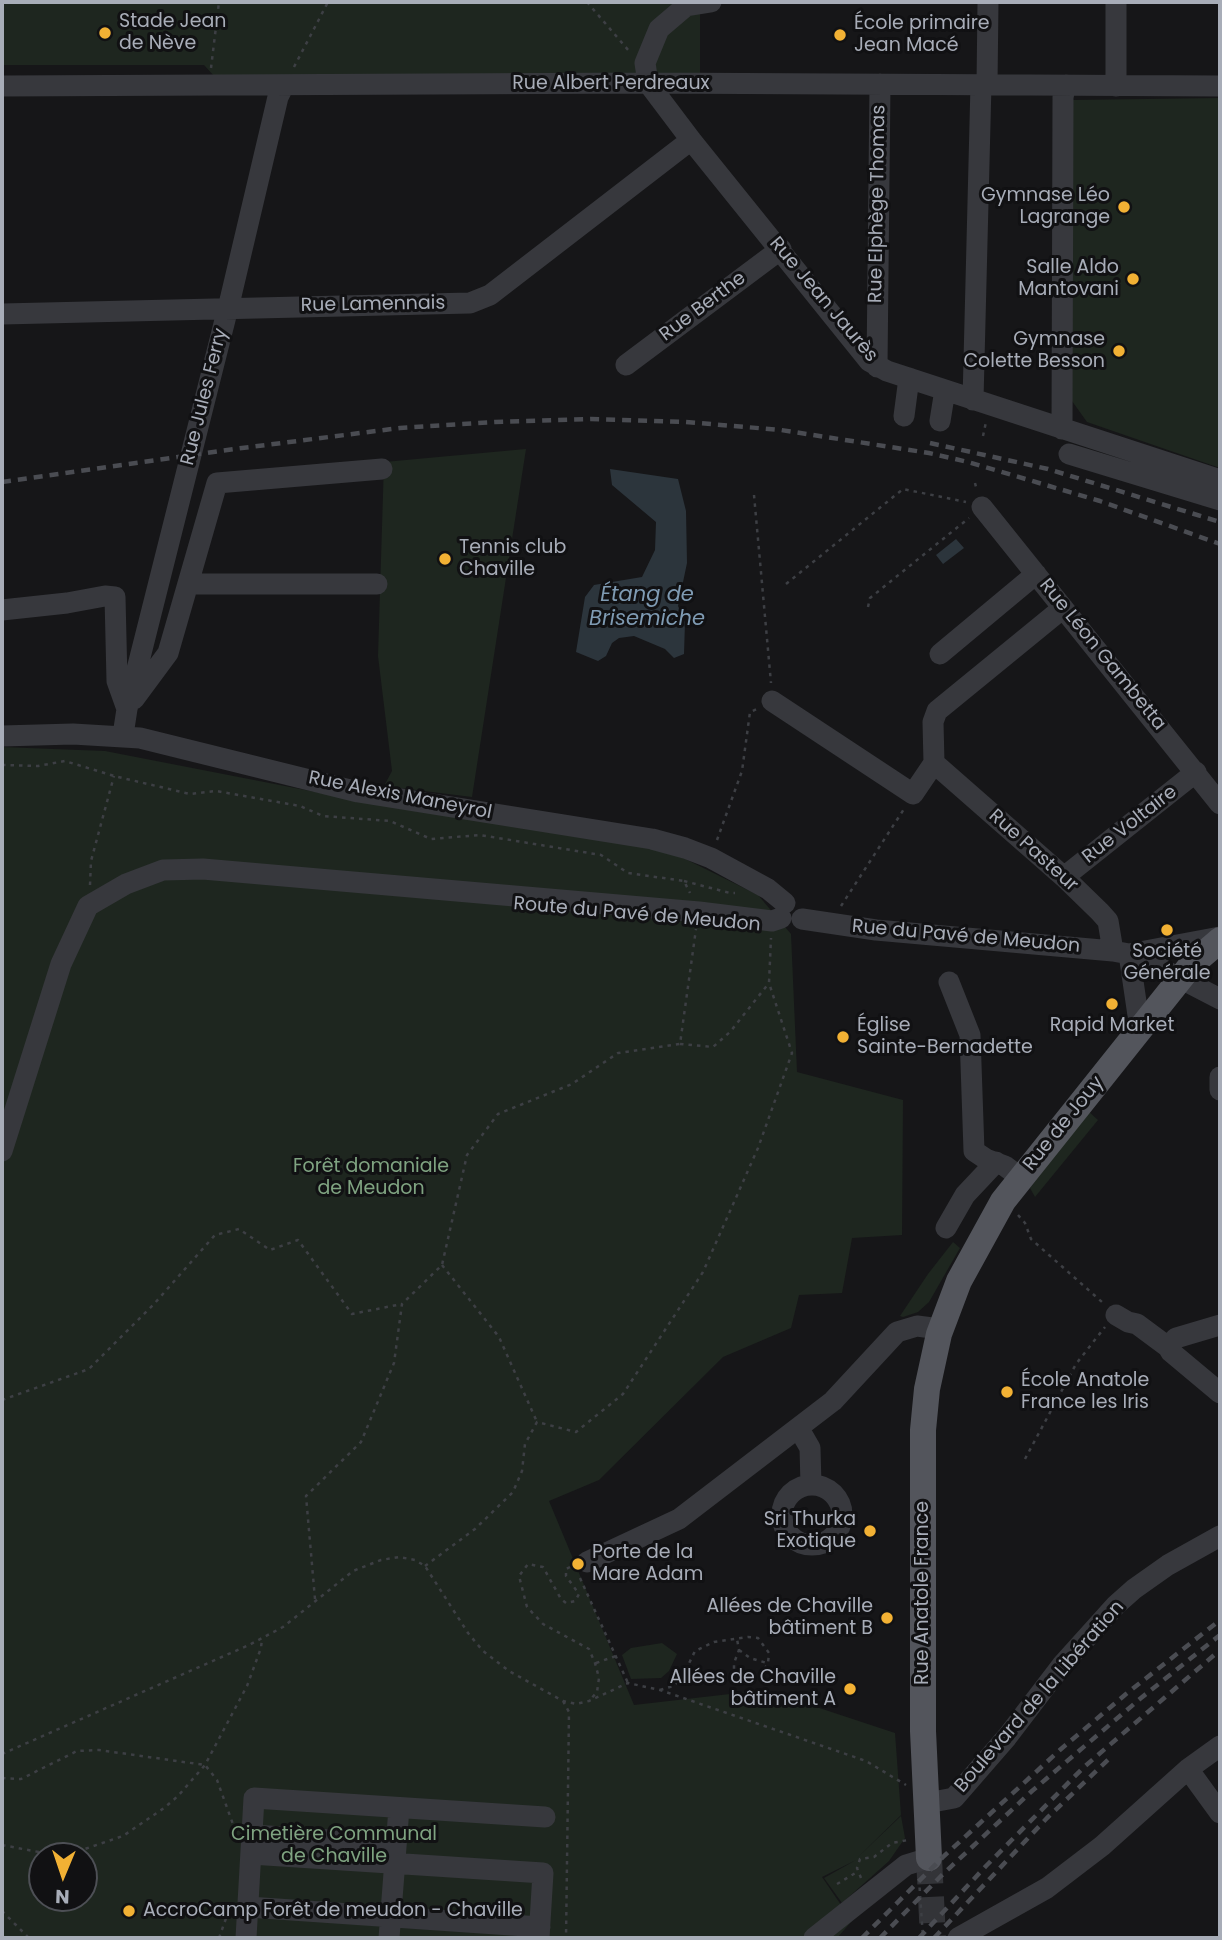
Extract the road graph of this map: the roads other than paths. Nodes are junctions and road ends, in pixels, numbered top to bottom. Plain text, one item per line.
1 (711, 2) edge
2 (988, 2) edge
3 (1116, 2) edge
4 (647, 78) junction
5 (880, 84) junction
6 (284, 85) junction
7 (984, 85) junction
8 (1066, 85) junction
9 (2, 86) edge
10 (1116, 86) junction
11 (1220, 86) edge
12 (691, 140) junction
13 (781, 249) junction
14 (228, 308) junction
15 (2, 314) edge
16 (626, 365) dead end
17 (877, 367) junction
18 (909, 378) junction
19 (945, 390) junction
20 (973, 400) junction
21 (904, 416) dead end
22 (940, 421) dead end
23 (1062, 429) junction
24 (1069, 454) dead end
25 (382, 469) dead end
26 (1220, 480) edge
27 (1220, 500) edge
28 (982, 507) road end
29 (1036, 574) junction
30 (188, 584) junction
31 (377, 584) dead end
32 (1063, 608) junction
33 (2, 610) edge
34 (940, 654) dead end
35 (772, 701) road end
36 (127, 709) junction
37 (123, 735) junction
38 (2, 736) edge
39 (934, 763) junction
40 (1196, 772) junction
41 (1220, 804) edge
42 (1064, 877) junction
43 (785, 915) junction
44 (1220, 938) edge
45 (1121, 952) junction
46 (1181, 978) junction
47 (949, 982) dead end
48 (1220, 999) edge
49 (1140, 1029) junction
50 (1220, 1077) edge
51 (1220, 1090) edge
52 (2, 1151) edge
53 (996, 1162) junction
54 (1021, 1178) junction
55 (946, 1228) dead end
56 (1116, 1315) road end
57 (1220, 1325) edge
58 (940, 1329) junction
59 (1168, 1347) junction
60 (1220, 1393) edge
61 (799, 1429) junction
62 (811, 1485) dead end
63 (1220, 1536) edge
64 (581, 1567) road end
65 (1220, 1745) edge
66 (1188, 1769) junction
67 (926, 1800) junction
68 (399, 1808) junction
69 (1220, 1812) edge
70 (545, 1816) dead end
71 (247, 1841) junction
72 (396, 1853) junction
73 (924, 1868) joint
74 (239, 1905) junction
75 (391, 1917) junction
76 (539, 1933) edge
77 (246, 1938) edge
78 (389, 1938) edge
79 (814, 1938) edge
80 (958, 1938) edge

1 - 4 street
2 - 7 street
3 - 10 street
4 - 5 street, Rue Albert Perdreaux
4 - 6 street, Rue Albert Perdreaux
4 - 12 street, Rue Jean Jaurès
5 - 7 street, Rue Albert Perdreaux
5 - 17 street, Rue Elphège Thomas
6 - 9 street, Rue Albert Perdreaux
6 - 14 street, Rue Jules Ferry
7 - 8 street, Rue Albert Perdreaux
7 - 20 street
8 - 10 street, Rue Albert Perdreaux
8 - 23 street
10 - 11 street, Rue Albert Perdreaux
12 - 13 street, Rue Jean Jaurès
12 - 14 street, Rue Lamennais
13 - 16 street, Rue Berthe
13 - 17 street, Rue Jean Jaurès
14 - 15 street, Rue Lamennais
14 - 36 street, Rue Jules Ferry
17 - 18 street, Rue Jean Jaurès
18 - 19 street, Rue Jean Jaurès
18 - 21 street
19 - 20 street, Rue Jean Jaurès
19 - 22 street
20 - 23 street, Rue Jean Jaurès
23 - 26 street, Rue Jean Jaurès
24 - 27 street
25 - 30 street
28 - 29 street, Rue Léon Gambetta
29 - 32 street, Rue Léon Gambetta
29 - 34 street
30 - 31 street
30 - 36 street
32 - 39 street
32 - 40 street, Rue Léon Gambetta
33 - 36 street
35 - 39 street
36 - 37 street, Rue Jules Ferry
37 - 38 street, Rue Alexis Maneyrol
37 - 43 street, Rue Alexis Maneyrol
39 - 42 street, Rue Pasteur
40 - 41 street, Rue Léon Gambetta
40 - 42 street, Rue Voltaire
42 - 45 street, Rue Pasteur
43 - 45 street, Rue du Pavé de Meudon
43 - 52 street, Route du Pavé de Meudon
44 - 45 street
44 - 46 main road, Rue de Jouy
45 - 46 street, Rue du Pavé de Meudon
45 - 49 street
46 - 48 street, Rue du Pavé de Meudon
46 - 49 main road, Rue de Jouy
47 - 53 street
49 - 54 main road, Rue de Jouy
50 - 51 street
53 - 54 street
53 - 55 street
54 - 58 main road, Rue de Jouy
56 - 59 street
57 - 59 street
58 - 61 street
58 - 67 main road, Rue Anatole France
59 - 60 street
61 - 62 street
61 - 64 street
63 - 67 street, Boulevard de la Libération
65 - 66 street
66 - 69 street
66 - 80 street
67 - 73 main road, Rue Anatole France
68 - 70 street
68 - 71 street
68 - 72 street
71 - 72 street
71 - 74 street
72 - 75 street
72 - 76 street
73 - 79 street
74 - 75 street
74 - 77 street
75 - 76 street
75 - 78 street

